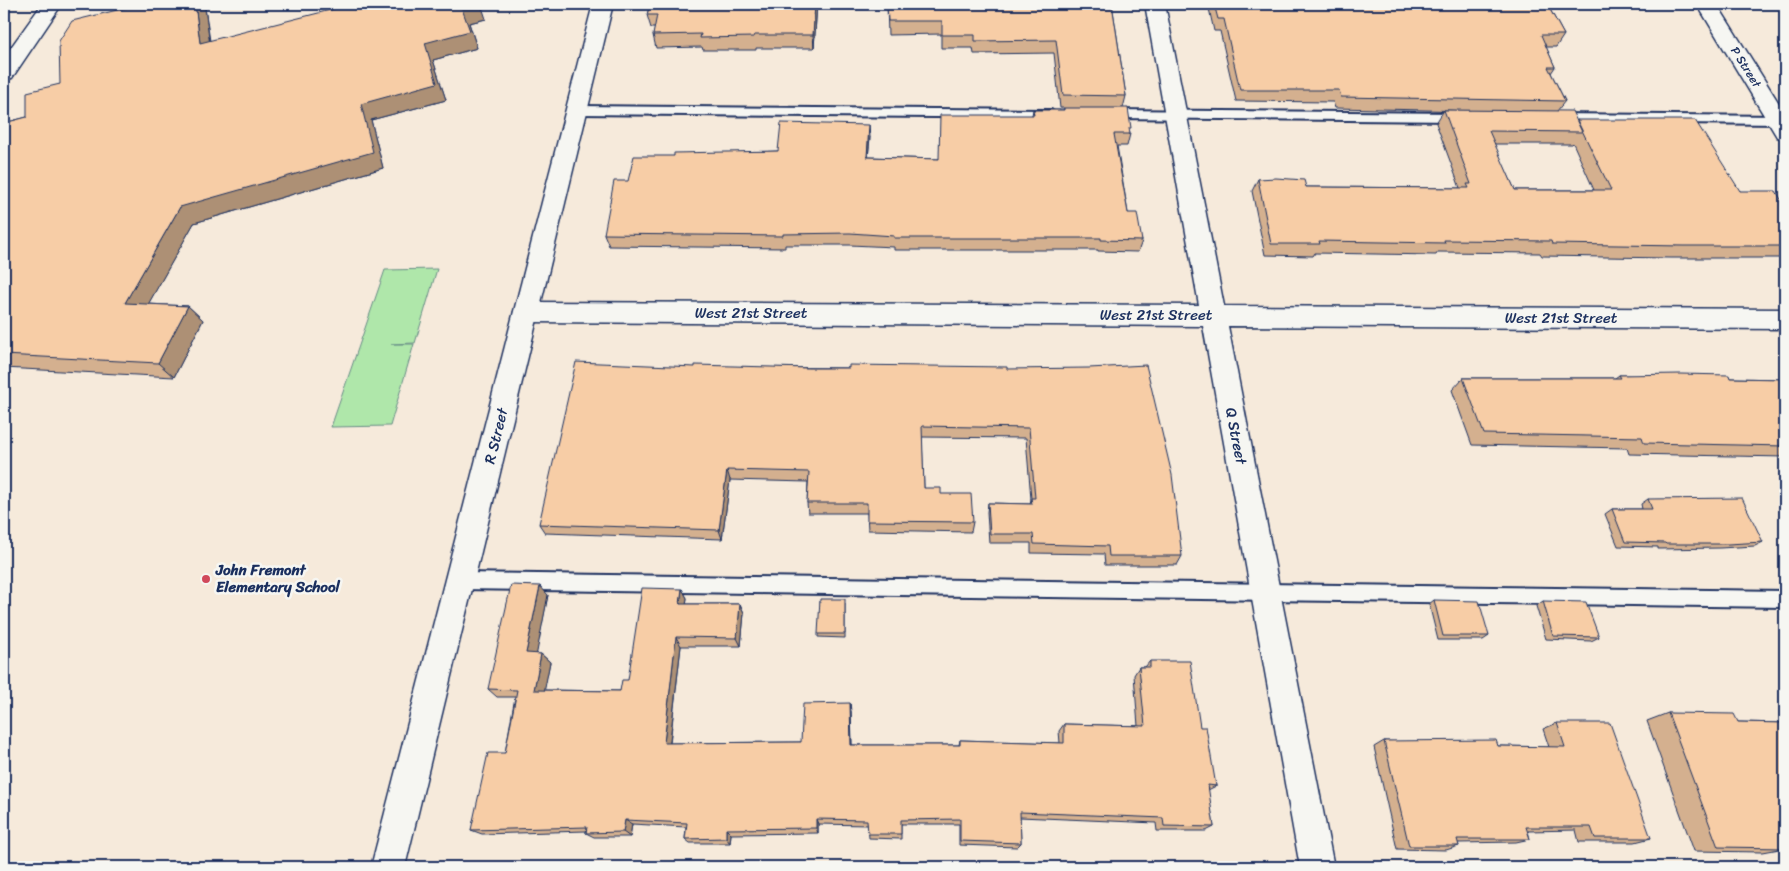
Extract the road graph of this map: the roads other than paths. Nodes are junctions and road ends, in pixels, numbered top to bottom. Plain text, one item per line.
1 (52, 4) edge
2 (604, 4) edge
3 (1155, 4) edge
4 (1707, 4) edge
5 (4, 73) edge
6 (577, 110) junction
7 (1066, 114) edge
8 (1096, 114) edge
9 (1175, 115) junction
10 (1472, 117) edge
11 (1541, 118) edge
12 (1783, 123) edge
13 (527, 312) junction
14 (1213, 316) junction
15 (1785, 319) edge
16 (459, 581) junction
17 (1265, 592) junction
18 (1785, 599) edge
19 (388, 867) edge
20 (1317, 867) edge

1 - 5 street
2 - 6 street, R Street
3 - 9 street, Q Street
4 - 12 street, P Street
6 - 7 lane
6 - 13 street, R Street
8 - 9 lane
9 - 10 lane
9 - 14 street, Q Street
11 - 12 lane
13 - 14 street, West 21st Street
13 - 16 street, R Street
14 - 15 street, West 21st Street
14 - 17 street, Q Street
16 - 17 lane
16 - 19 street, R Street
17 - 18 lane
17 - 20 street, Q Street

